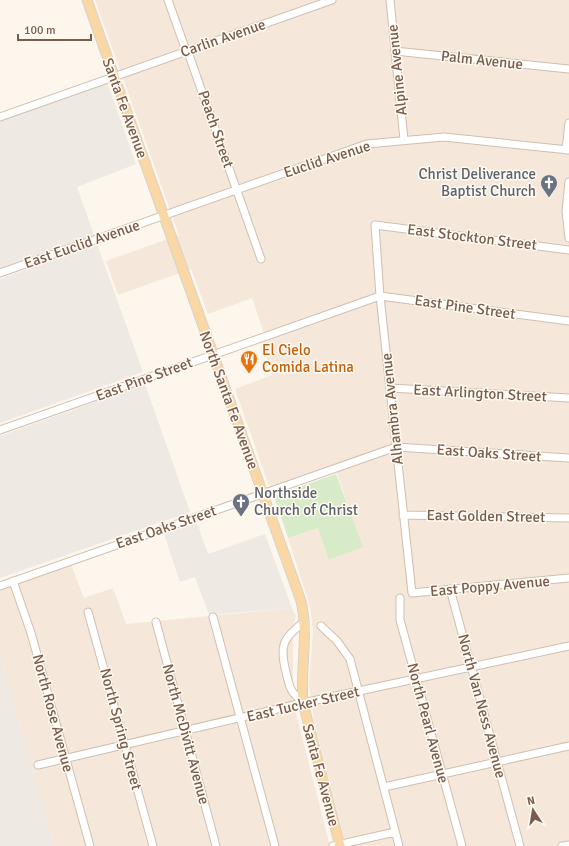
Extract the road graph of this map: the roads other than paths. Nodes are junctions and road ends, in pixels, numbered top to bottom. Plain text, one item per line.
1 (87, 0) edge
2 (168, 0) edge
3 (332, 0) edge
4 (390, 0) edge
5 (188, 51) junction
6 (395, 51) junction
7 (569, 69) edge
8 (114, 77) junction
9 (0, 117) edge
10 (569, 123) edge
11 (404, 140) junction
12 (568, 150) edge
13 (569, 182) edge
14 (236, 190) junction
15 (567, 212) edge
16 (163, 216) junction
17 (375, 225) joint
18 (569, 238) edge
19 (569, 250) edge
20 (262, 259) dead end
21 (0, 273) edge
22 (380, 296) junction
23 (569, 321) edge
24 (213, 354) junction
25 (390, 388) junction
26 (569, 398) edge
27 (0, 430) edge
28 (396, 447) junction
29 (569, 458) edge
30 (262, 493) junction
31 (403, 515) junction
32 (569, 518) edge
33 (569, 578) edge
34 (13, 581) junction
35 (0, 586) edge
36 (450, 589) junction
37 (412, 593) joint
38 (400, 598) dead end
39 (88, 612) dead end
40 (214, 617) dead end
41 (156, 622) dead end
42 (305, 622) junction
43 (321, 626) dead end
44 (569, 646) edge
45 (471, 667) junction
46 (416, 680) junction
47 (359, 691) junction
48 (303, 703) junction
49 (241, 718) junction
50 (185, 730) junction
51 (125, 743) junction
52 (569, 746) edge
53 (65, 757) junction
54 (496, 762) junction
55 (38, 765) dead end
56 (442, 774) junction
57 (384, 787) junction
58 (395, 832) junction
59 (569, 845) edge
60 (90, 846) edge
61 (153, 846) edge
62 (216, 846) edge
63 (275, 846) edge
64 (338, 846) edge
65 (399, 846) edge
66 (462, 846) edge
67 (520, 846) edge
68 (562, 846) edge

1 - 8 main road, Santa Fe Avenue
2 - 5 street, Peach Street
3 - 5 street, Carlin Avenue
4 - 6 street, Alpine Avenue
5 - 8 street, Carlin Avenue
5 - 14 street, Peach Street
6 - 7 street, Palm Avenue
6 - 11 street, Alpine Avenue
8 - 9 street, Carlin Avenue
8 - 16 main road, Santa Fe Avenue
10 - 12 street
11 - 12 street, Euclid Avenue
11 - 14 street, Euclid Avenue
13 - 15 street
14 - 16 street, Euclid Avenue
14 - 20 street, Peach Street
15 - 18 street
16 - 21 street, East Euclid Avenue
16 - 24 main road, North Santa Fe Avenue
17 - 19 street, East Stockton Street
17 - 22 street, Alhambra Avenue
22 - 23 street, East Pine Street
22 - 24 street, East Pine Street
22 - 25 street, Alhambra Avenue
24 - 27 street, East Pine Street
24 - 30 main road, North Santa Fe Avenue
25 - 26 street, East Arlington Street
25 - 28 street, Alhambra Avenue
28 - 29 street, East Oaks Street
28 - 30 street, East Oaks Street
28 - 31 street, Alhambra Avenue
30 - 34 street, East Oaks Street
30 - 42 main road, North Santa Fe Avenue
31 - 32 street, East Golden Street
31 - 37 street, Alhambra Avenue
33 - 36 street, East Poppy Avenue
34 - 35 street, East Oaks Street
34 - 53 street, North Rose Avenue
36 - 37 street, East Poppy Avenue
36 - 45 street, North Van Ness Avenue
38 - 46 street, North Pearl Avenue
39 - 51 street, North Spring Street
40 - 49 street
41 - 50 street, North McDivitt Avenue
42 - 48 main road, North Santa Fe Avenue
42 - 48 street
43 - 47 street
44 - 45 street, East Tucker Street
45 - 46 street, East Tucker Street
45 - 54 street, North Van Ness Avenue
46 - 47 street, East Tucker Street
46 - 56 street, North Pearl Avenue
47 - 48 street, East Tucker Street
47 - 57 street
48 - 49 street, East Tucker Street
48 - 64 main road, Santa Fe Avenue
49 - 50 street, East Tucker Street
49 - 63 street
50 - 51 street, East Tucker Street
50 - 62 street, North McDivitt Avenue
51 - 53 street, East Tucker Street
51 - 61 street, North Spring Street
52 - 54 street
53 - 55 street, East Tucker Street
53 - 60 street, North Rose Avenue
54 - 56 street
54 - 67 street, North Van Ness Avenue
56 - 57 street
56 - 66 street, North Pearl Avenue
57 - 58 street
58 - 64 street
58 - 65 street
59 - 68 street

